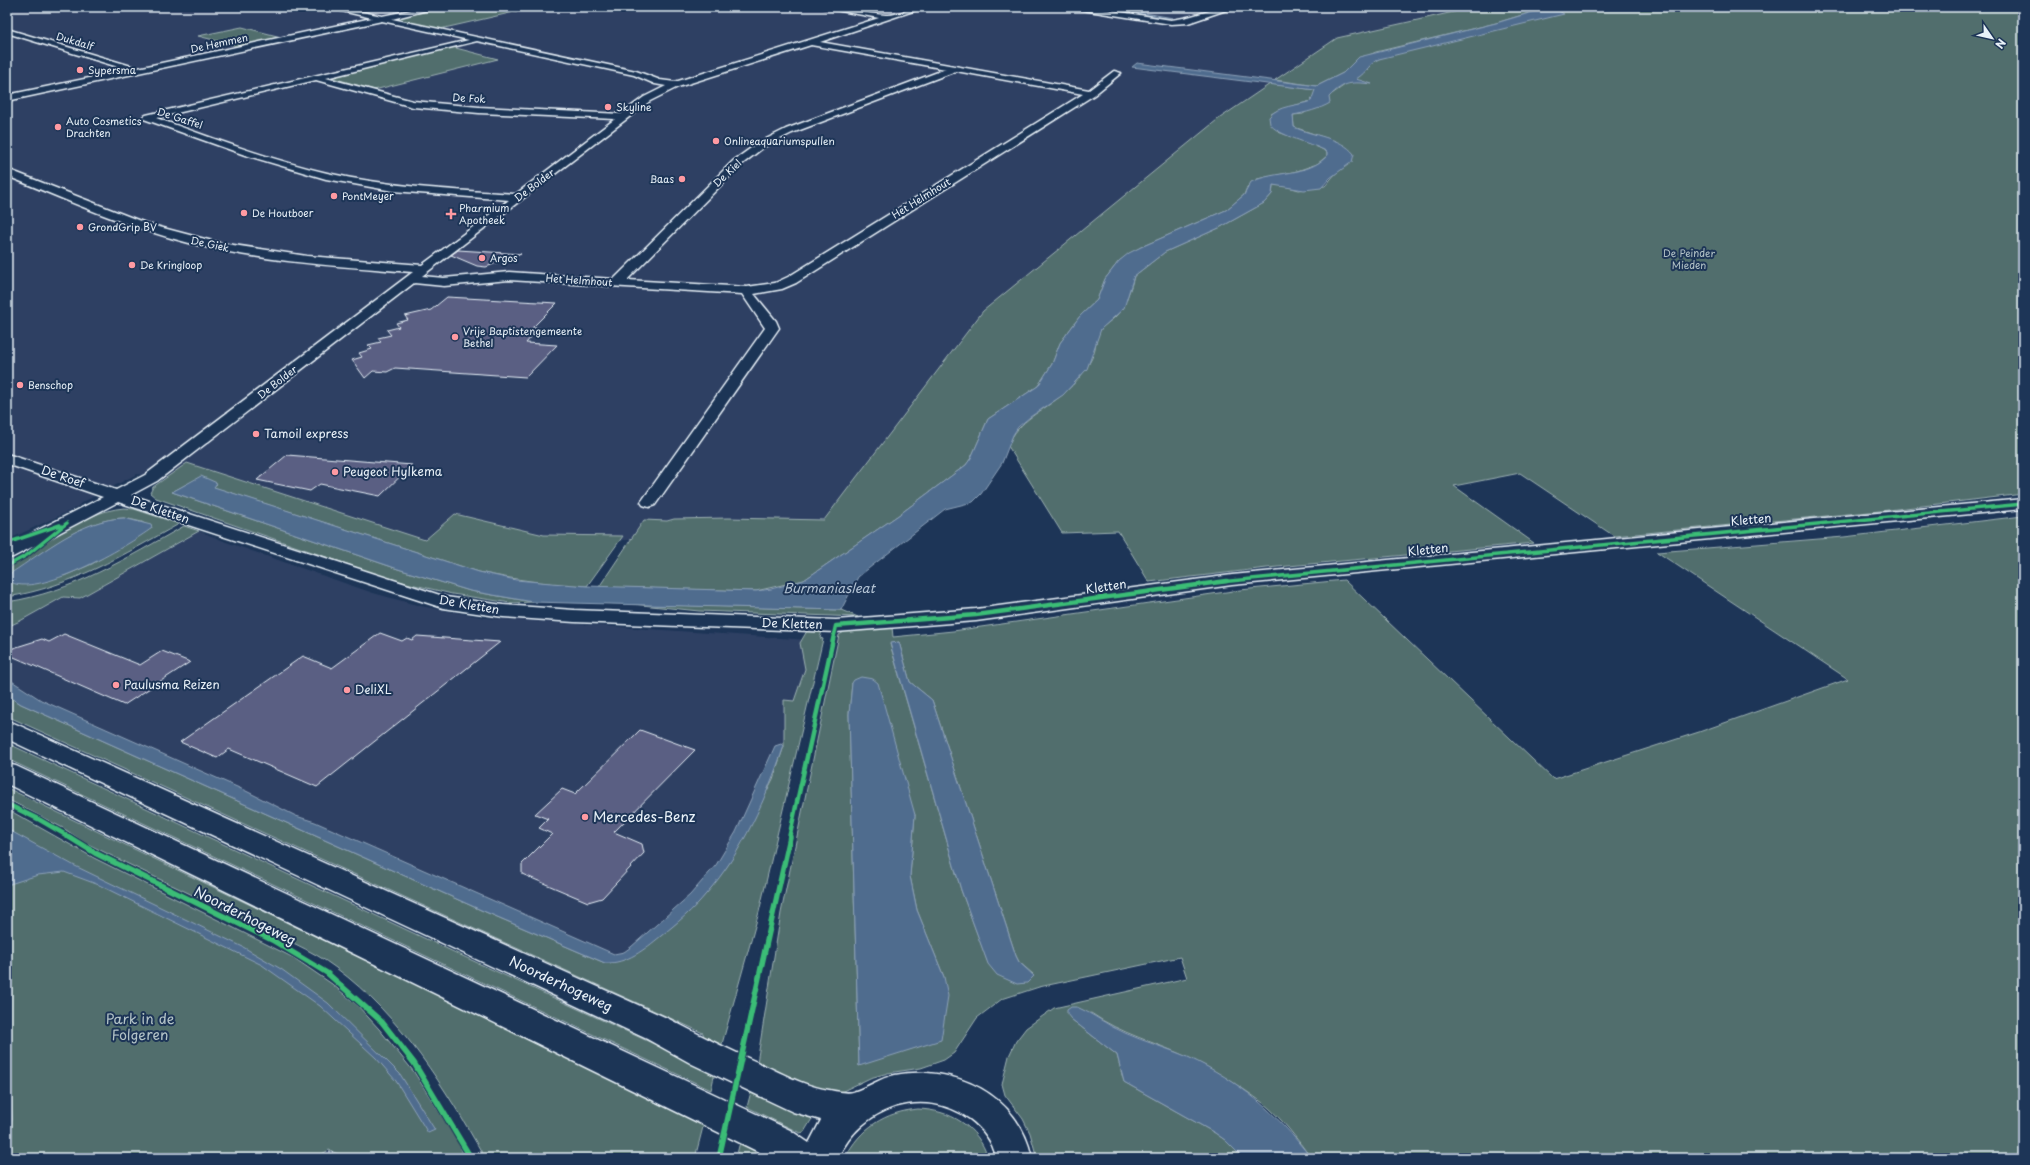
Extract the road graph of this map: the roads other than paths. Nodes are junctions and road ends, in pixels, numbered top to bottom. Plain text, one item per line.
1 (328, 7) edge
2 (436, 7) edge
3 (822, 7) edge
4 (922, 7) edge
5 (1076, 7) edge
6 (1232, 7) edge
7 (889, 18) junction
8 (381, 19) junction
9 (7, 31) edge
10 (478, 40) junction
11 (810, 42) junction
12 (954, 68) junction
13 (138, 70) junction
14 (1116, 73) dead end
15 (316, 78) junction
16 (675, 85) junction
17 (1091, 93) junction
18 (7, 98) edge
19 (624, 117) junction
20 (7, 172) edge
21 (519, 197) junction
22 (425, 269) junction
23 (410, 279) junction
24 (617, 283) junction
25 (747, 291) junction
26 (7, 458) edge
27 (118, 496) junction
28 (649, 502) dead end
29 (2023, 504) edge
30 (7, 553) edge
31 (836, 626) joint
32 (7, 729) edge
33 (7, 773) edge
34 (856, 1108) junction
35 (800, 1158) edge
36 (820, 1158) edge
37 (1014, 1158) edge

1 - 8 street
2 - 8 street, De Hemmen
3 - 7 street
4 - 7 street
5 - 6 street
7 - 11 street
8 - 10 street
8 - 13 street, De Hemmen
9 - 13 street, Dukdalf
10 - 15 street, De Gaffel
10 - 16 street
11 - 12 street
11 - 16 street
12 - 17 street
12 - 24 street, De Kiel
13 - 18 street, De Hemmen
14 - 17 street, Het Helmhout
15 - 19 street, De Fok
15 - 21 street, De Gaffel
16 - 19 street, De Bolder
17 - 25 street, Het Helmhout
19 - 21 street, De Bolder
20 - 22 street, De Giek
21 - 22 street, De Bolder
22 - 23 street, De Bolder
23 - 24 street, Het Helmhout
23 - 27 street, De Bolder
24 - 25 street, Het Helmhout
25 - 28 street
26 - 27 street, De Roef
27 - 30 street, De Bolder
27 - 31 street, De Kletten
29 - 31 street, Kletten
32 - 34 main road, Noorderhogeweg
33 - 35 main road, Noorderhogeweg
34 - 36 main road
34 - 37 main road

